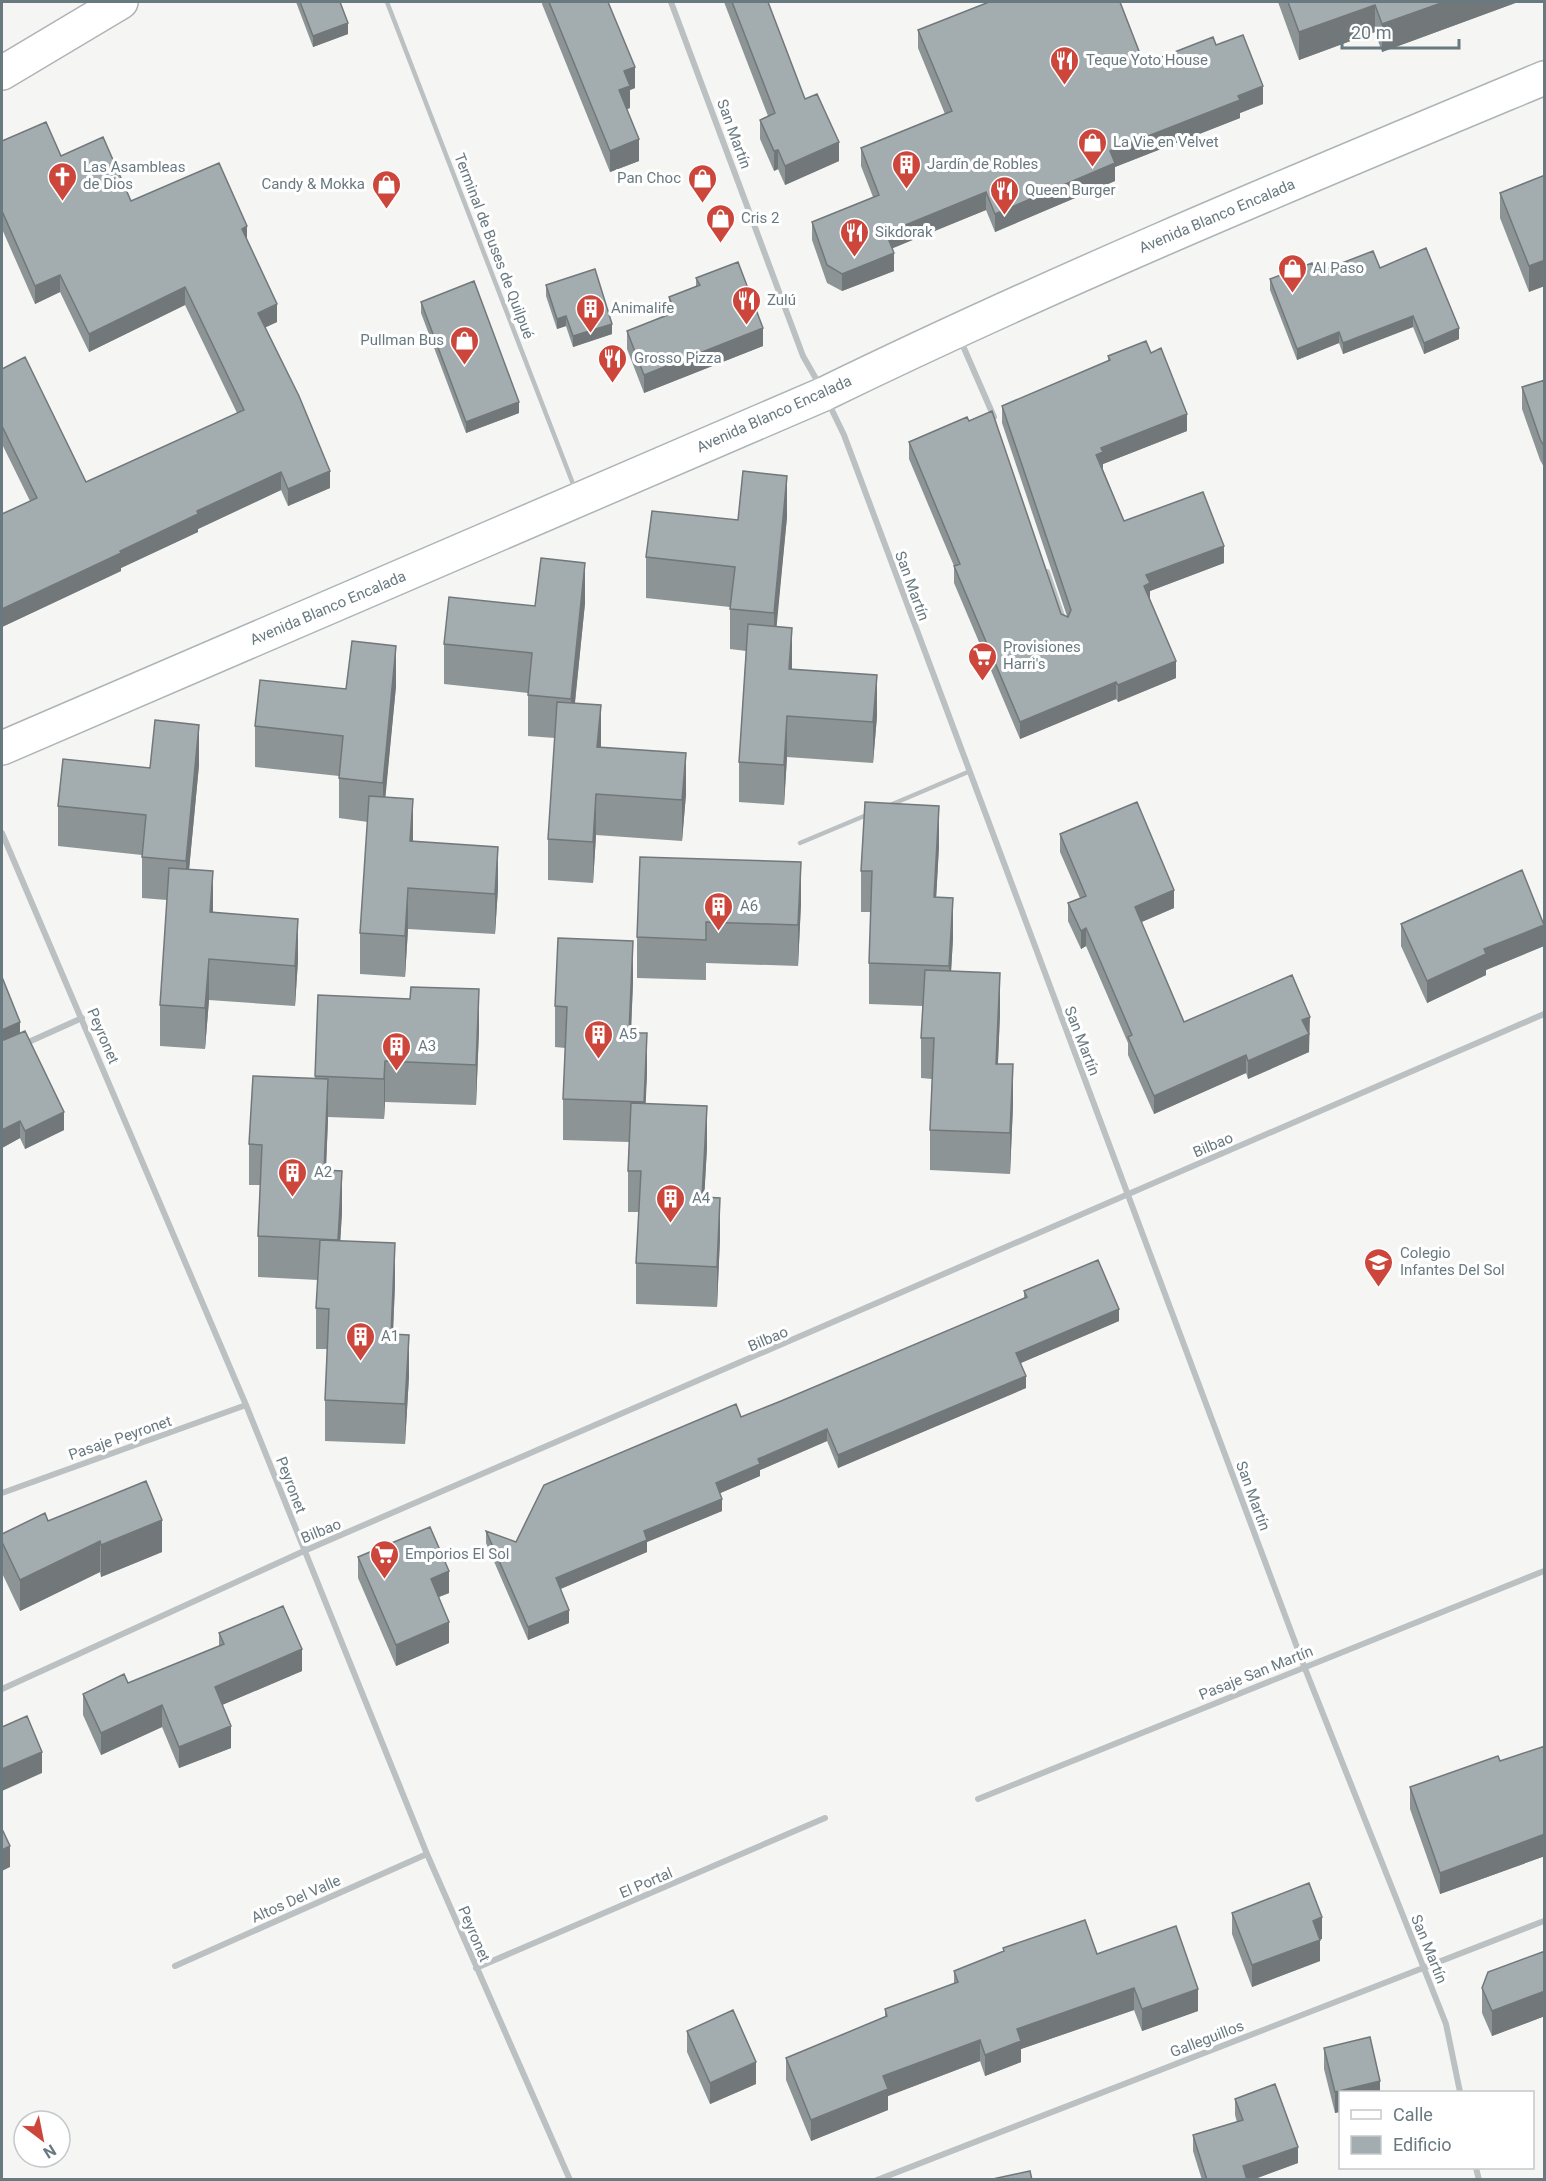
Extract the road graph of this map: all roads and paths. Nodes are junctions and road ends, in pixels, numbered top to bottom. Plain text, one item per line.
1 (121, 2) edge
2 (387, 2) edge
3 (671, 2) edge
4 (2, 73) edge
5 (1545, 78) edge
6 (956, 330) junction
7 (824, 394) junction
8 (997, 427) edge
9 (579, 499) junction
10 (1043, 562) edge
11 (1066, 629) edge
12 (2, 748) edge
13 (968, 772) junction
14 (884, 808) edge
15 (874, 812) edge
16 (2, 833) edge
17 (800, 843) dead end
18 (1545, 1014) edge
19 (82, 1018) junction
20 (11, 1049) edge
21 (1128, 1196) junction
22 (246, 1405) junction
23 (2, 1492) edge
24 (304, 1551) junction
25 (1545, 1571) edge
26 (1304, 1666) junction
27 (2, 1689) edge
28 (978, 1799) dead end
29 (825, 1818) dead end
30 (427, 1854) junction
31 (1545, 1921) edge
32 (175, 1966) dead end
33 (476, 1968) junction
34 (1424, 1968) junction
35 (1460, 2091) edge
36 (570, 2180) edge
37 (877, 2180) edge

1 - 4 street
2 - 9 lane, Terminal de Buses de Quilpué
3 - 7 street, San Martín
5 - 6 street, Avenida Blanco Encalada
6 - 7 street, Avenida Blanco Encalada
6 - 8 street
7 - 9 street, Avenida Blanco Encalada
7 - 13 street, San Martín
9 - 12 street, Avenida Blanco Encalada
10 - 11 street
13 - 14 lane
13 - 21 street, San Martín
15 - 17 lane
16 - 19 street, Peyronet
18 - 21 street, Bilbao
19 - 20 street
19 - 22 street, Peyronet
21 - 24 street, Bilbao
21 - 26 street, San Martín
22 - 23 street, Pasaje Peyronet
22 - 24 street, Peyronet
24 - 27 street, Bilbao
24 - 30 street, Peyronet
25 - 26 street, Pasaje San Martín
26 - 28 street, Pasaje San Martín
26 - 34 street, San Martín
29 - 33 street, El Portal
30 - 32 street, Altos Del Valle
30 - 33 street, Peyronet
31 - 34 street, Galleguillos
33 - 36 street, Peyronet
34 - 35 street, San Martín
34 - 37 street, Galleguillos

